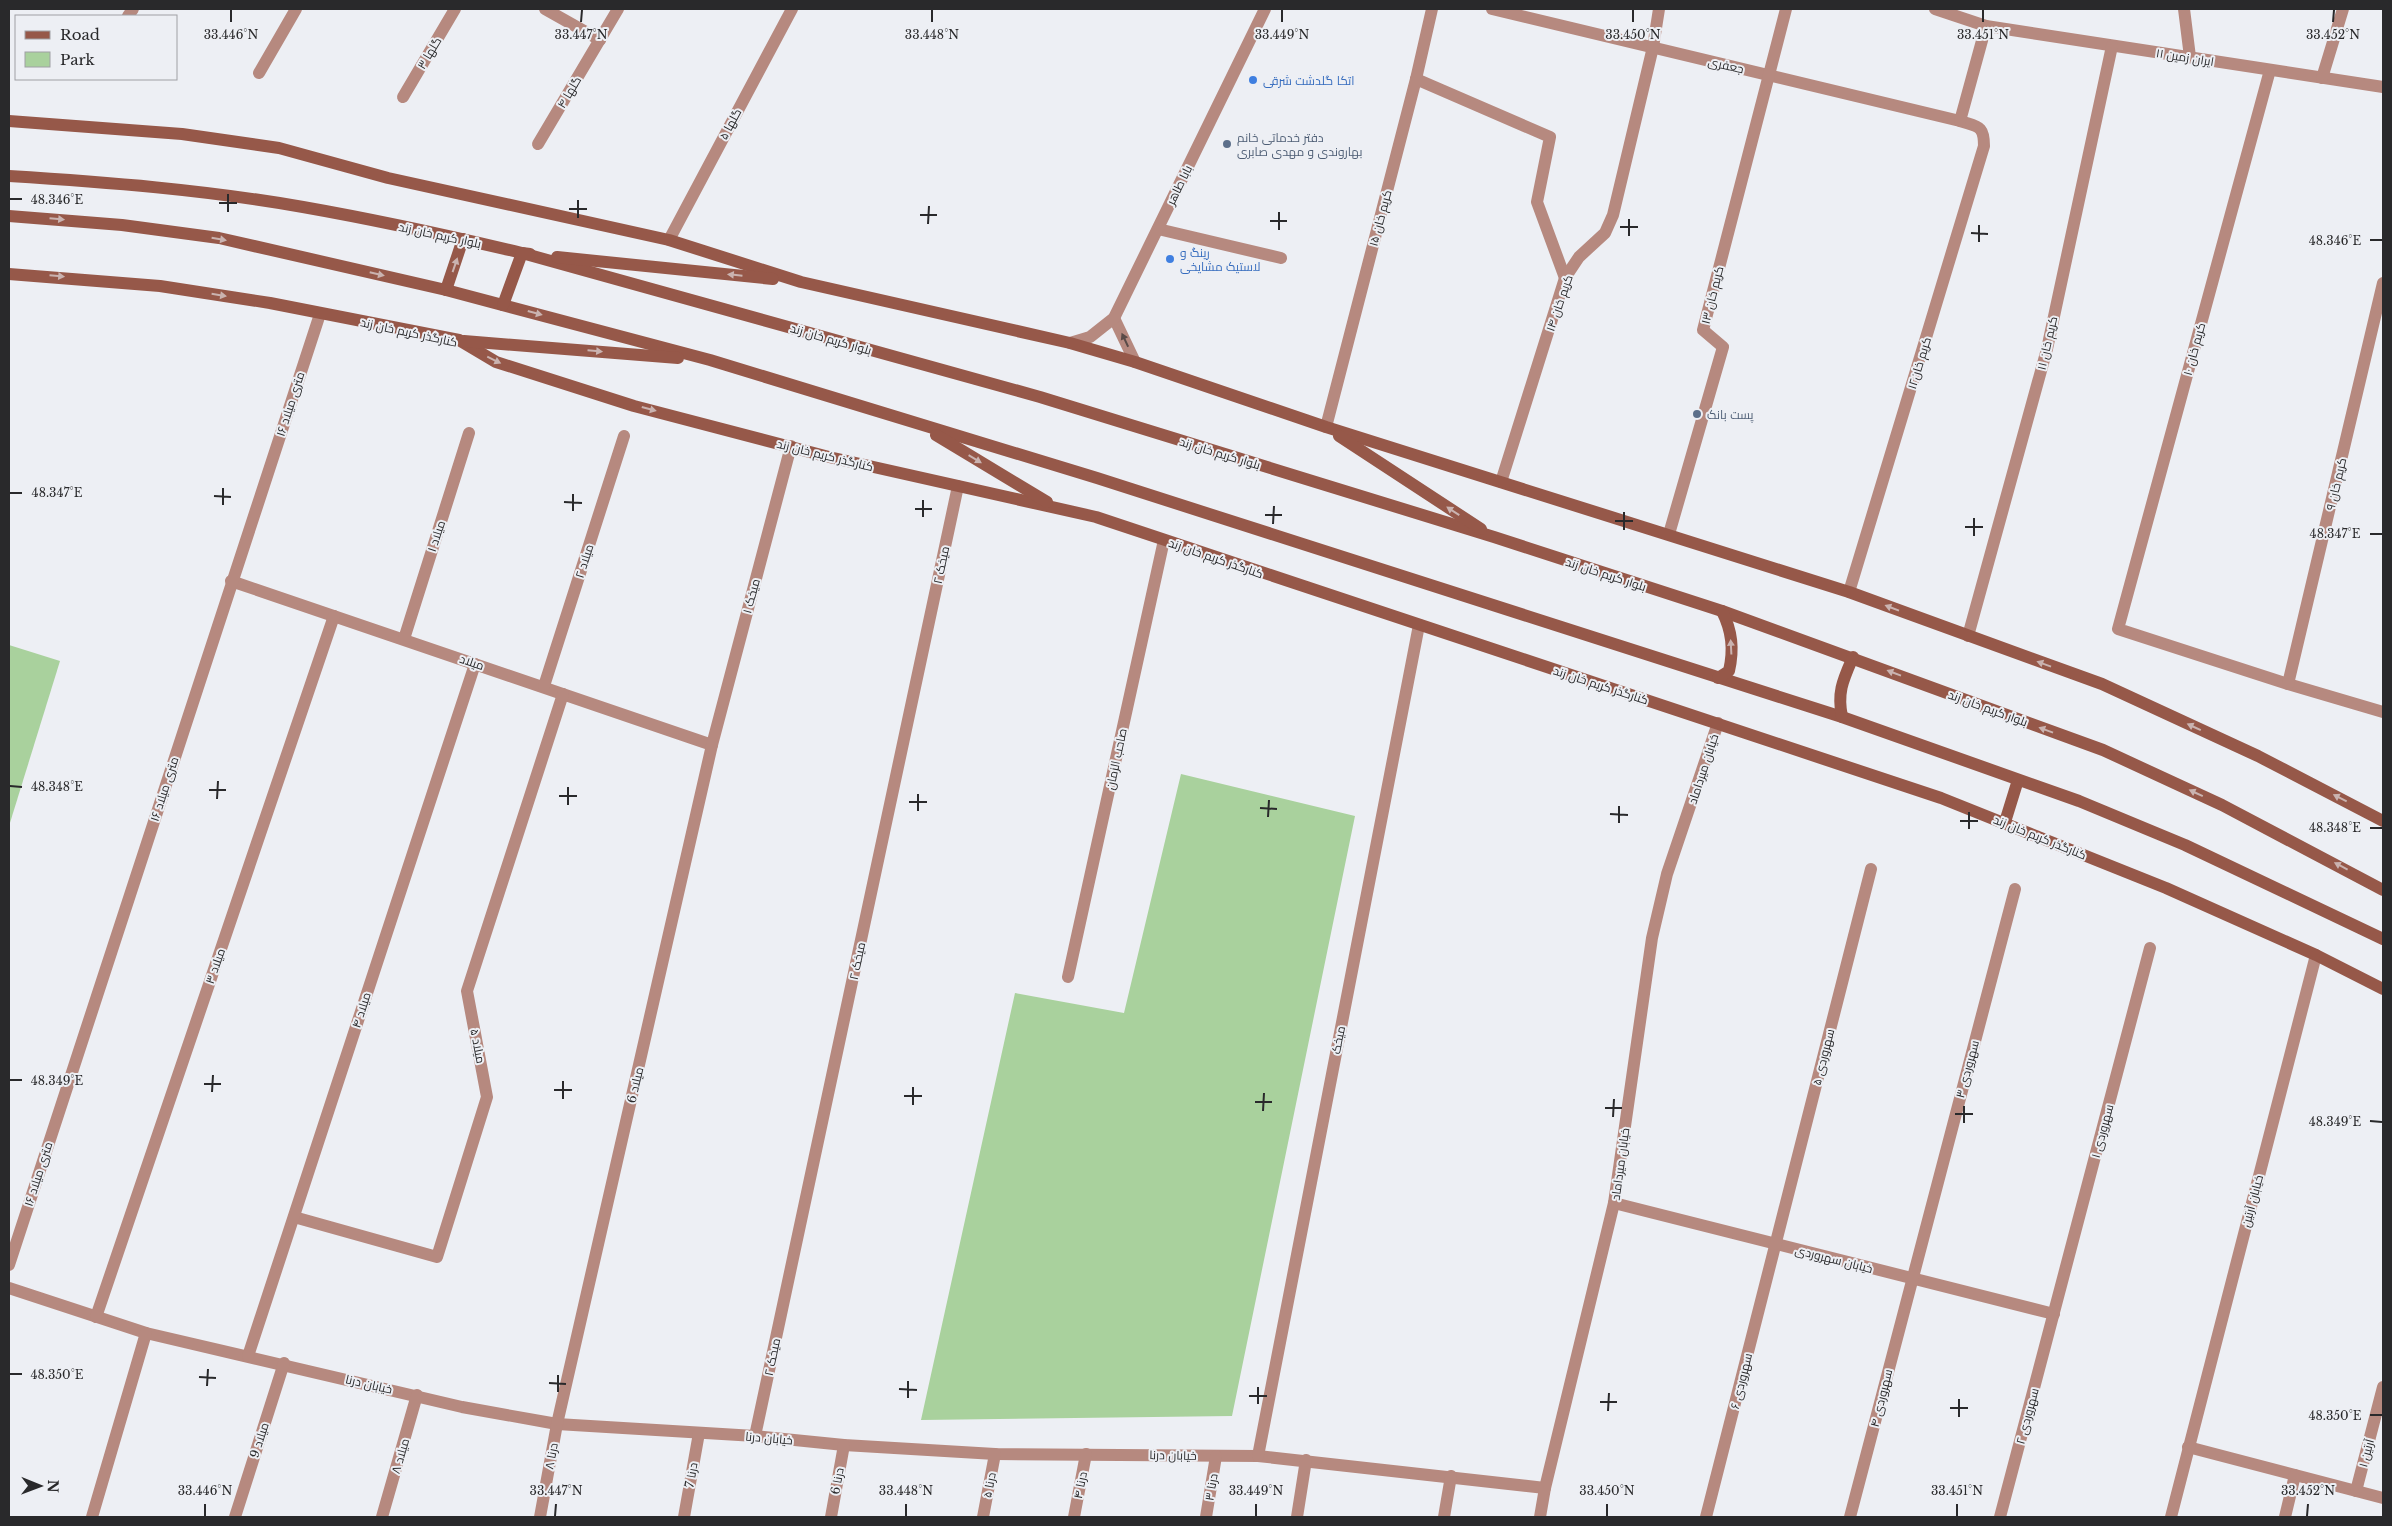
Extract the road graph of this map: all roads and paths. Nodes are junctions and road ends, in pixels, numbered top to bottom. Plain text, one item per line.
1 (296, 9) edge
2 (455, 9) edge
3 (545, 9) edge
4 (618, 9) edge
5 (792, 9) edge
6 (1265, 9) edge
7 (1432, 9) edge
8 (1492, 9) edge
9 (1659, 9) edge
10 (1786, 9) edge
11 (1935, 9) edge
12 (2184, 9) edge
13 (2343, 9) edge
14 (1986, 26) junction
15 (600, 40) junction
16 (2112, 46) junction
17 (1653, 47) junction
18 (2190, 57) junction
19 (2270, 70) junction
20 (258, 73) dead end
21 (1768, 75) junction
22 (2322, 78) junction
23 (1416, 79) junction
24 (2383, 87) edge
25 (403, 97) dead end
26 (9, 121) edge
27 (1960, 121) junction
28 (1984, 133) joint
29 (538, 144) dead end
30 (9, 176) edge
31 (9, 216) edge
32 (1158, 229) junction
33 (463, 239) junction
34 (669, 240) junction
35 (522, 253) junction
36 (1281, 258) dead end
37 (9, 274) edge
38 (1565, 278) junction
39 (801, 282) junction
40 (2383, 283) edge
41 (446, 290) junction
42 (502, 305) junction
43 (320, 314) junction
44 (1114, 318) junction
45 (459, 340) junction
46 (1070, 343) junction
47 (710, 360) junction
48 (1135, 362) junction
49 (918, 425) junction
50 (1326, 427) junction
51 (469, 433) dead end
52 (624, 436) dead end
53 (790, 446) junction
54 (1501, 482) junction
55 (958, 486) junction
56 (1058, 508) junction
57 (1669, 534) junction
58 (1494, 538) junction
59 (1164, 540) junction
60 (231, 581) junction
61 (1849, 592) junction
62 (1722, 611) junction
63 (334, 616) junction
64 (1418, 625) junction
65 (1968, 636) junction
66 (404, 639) junction
67 (1853, 657) junction
68 (474, 664) junction
69 (1718, 678) junction
70 (2288, 684) junction
71 (544, 686) junction
72 (563, 694) junction
73 (2383, 712) edge
74 (1842, 717) junction
75 (1718, 724) junction
76 (712, 745) junction
77 (2018, 780) junction
78 (2383, 820) edge
79 (2005, 822) junction
80 (1871, 869) dead end
81 (2015, 889) dead end
82 (2383, 890) edge
83 (2383, 939) edge
84 (2150, 948) dead end
85 (2316, 954) junction
86 (1068, 977) dead end
87 (2383, 989) edge
88 (1614, 1203) junction
89 (294, 1217) junction
90 (1775, 1245) junction
91 (9, 1265) edge
92 (1911, 1279) junction
93 (9, 1288) edge
94 (2054, 1314) junction
95 (96, 1317) junction
96 (146, 1333) junction
97 (248, 1356) junction
98 (284, 1364) junction
99 (2383, 1387) edge
100 (417, 1396) junction
101 (557, 1424) junction
102 (699, 1433) junction
103 (755, 1436) junction
104 (844, 1445) junction
105 (2188, 1447) junction
106 (996, 1454) junction
107 (1086, 1454) junction
108 (1216, 1456) junction
109 (1258, 1456) junction
110 (1306, 1460) junction
111 (2295, 1475) junction
112 (1451, 1476) junction
113 (1545, 1488) junction
114 (2356, 1491) junction
115 (2383, 1498) edge
116 (92, 1517) edge
117 (235, 1517) edge
118 (382, 1517) edge
119 (540, 1517) edge
120 (684, 1517) edge
121 (831, 1517) edge
122 (983, 1517) edge
123 (1074, 1517) edge
124 (1206, 1517) edge
125 (1297, 1517) edge
126 (1444, 1517) edge
127 (1540, 1517) edge
128 (1706, 1517) edge
129 (1850, 1517) edge
130 (2000, 1517) edge
131 (2171, 1517) edge
132 (2285, 1517) edge

1 - 20 street
2 - 25 street, گلها ۳
3 - 15 street
4 - 15 street, گلها ۴
5 - 34 street, گلها ۵
6 - 32 street, بابا طاهر
7 - 23 street, کریم خان ۱۵
8 - 17 street, جعفری
9 - 17 street, کریم خان ۱۴
10 - 21 street
11 - 14 street, ایران زمین ۱۱
12 - 18 street
13 - 22 street
14 - 16 street, ایران زمین ۱۱
14 - 27 street
15 - 29 street, گلها ۴
16 - 18 street, ایران زمین ۱۱
16 - 65 street, کریم خان ۱۱
17 - 21 street, جعفری
17 - 38 street, کریم خان ۱۴
18 - 19 street, ایران زمین ۱۱
19 - 22 street, ایران زمین ۱۱
19 - 70 street, کریم خان ۱۰
21 - 27 street, جعفری
21 - 57 street, کریم خان ۱۳
22 - 24 street, ایران زمین ۱۱
23 - 38 street
23 - 50 street, کریم خان ۱۵
26 - 34 main road
27 - 28 street, جعفری
28 - 61 street, کریم خان۱۲
30 - 33 main road, بلوار کریم خان زند
31 -> 41 main road
32 - 36 street
32 - 44 street, بابا طاهر
33 - 35 main road, بلوار کریم خان زند
41 -> 33 main road
34 - 39 main road
39 -> 35 main road
35 - 42 main road
35 - 58 main road, بلوار کریم خان زند
37 -> 43 main road, کنارگذر کریم خان زند
38 - 54 street, کریم خان ۱۴
39 - 46 main road
40 - 70 street, کریم خان ۹
41 - 42 main road
42 -> 47 main road
43 - 45 main road, کنارگذر کریم خان زند
43 - 60 street, ۱۶ متری میلاد
44 - 46 street
48 -> 44 street
45 -> 47 main road
45 -> 53 main road, کنارگذر کریم خان زند
46 - 48 main road
47 - 49 main road
48 - 50 main road
49 -> 56 main road
49 - 69 main road
50 - 54 main road
58 -> 50 main road
51 - 66 street, میلاد ۱
52 - 71 street, میلاد ۲
53 - 55 main road, کنارگذر کریم خان زند
53 - 76 street, میخک ۱
54 - 57 main road
55 - 56 main road, کنارگذر کریم خان زند
55 - 103 street, میخک ۲
56 - 59 main road, کنارگذر کریم خان زند
57 - 61 main road
58 - 62 main road, بلوار کریم خان زند
59 - 64 main road, کنارگذر کریم خان زند
59 - 86 street, صاحب الزمان
60 - 63 street, میلاد
60 - 91 street, ۱۶ متری میلاد
65 -> 61 main road
62 - 67 main road, بلوار کریم خان زند
69 -> 62 main road
63 - 66 street, میلاد
63 - 95 street, میلاد ۳
64 - 75 main road, کنارگذر کریم خان زند
64 - 109 street, میخک
78 -> 65 main road
66 - 68 street, میلاد
67 - 74 main road
82 -> 67 main road, بلوار کریم خان زند
68 - 71 street, میلاد
68 - 89 street, میلاد ۴
69 - 74 main road
70 - 73 street
71 - 72 street, میلاد
72 - 76 street, میلاد
72 - 89 street, میلاد ۵
74 - 77 main road
75 - 79 main road, کنارگذر کریم خان زند
75 - 88 street, خیابان میرداماد
76 - 101 street, میلاد 6
77 - 79 main road
77 - 83 main road
79 - 85 main road, کنارگذر کریم خان زند
80 - 90 street, سهروردی ۵
81 - 92 street, سهروردی ۳
84 - 94 street, سهروردی ۱
85 - 87 main road, کنارگذر کریم خان زند
85 - 105 street, خیابان آرتین
88 - 90 street, خیابان سهروردی
88 - 113 street, خیابان میرداماد
89 - 97 street, میلاد ۴
90 - 92 street, خیابان سهروردی
90 - 128 street, سهروردی ۶
92 - 94 street, خیابان سهروردی
92 - 129 street, سهروردی ۴
93 - 95 street, خیابان درنا
94 - 130 street, سهروردی ۲
95 - 96 street, خیابان درنا
96 - 97 street, خیابان درنا
96 - 116 street
97 - 98 street, خیابان درنا
98 - 100 street, خیابان درنا
98 - 117 street, میلاد 9
99 - 114 street, آرتین ۱
100 - 101 street, خیابان درنا
100 - 118 street, میلاد ۸
101 - 102 street, خیابان درنا
101 - 119 street, درنا ۸
102 - 103 street, خیابان درنا
102 - 120 street, درنا 7
103 - 104 street, خیابان درنا
104 - 106 street, خیابان درنا
104 - 121 street, درنا 6
105 - 111 street
105 - 131 street, خیابان آرتین
106 - 107 street, خیابان درنا
106 - 122 street, درنا ۵
107 - 108 street, خیابان درنا
107 - 123 street, درنا ۴
108 - 109 street, خیابان درنا
108 - 124 street, درنا ۳
109 - 110 street, خیابان درنا
110 - 112 street, خیابان درنا
110 - 125 street
111 - 114 street
111 - 132 street
112 - 113 street, خیابان درنا
112 - 126 street
113 - 127 street, خیابان میرداماد
114 - 115 street

